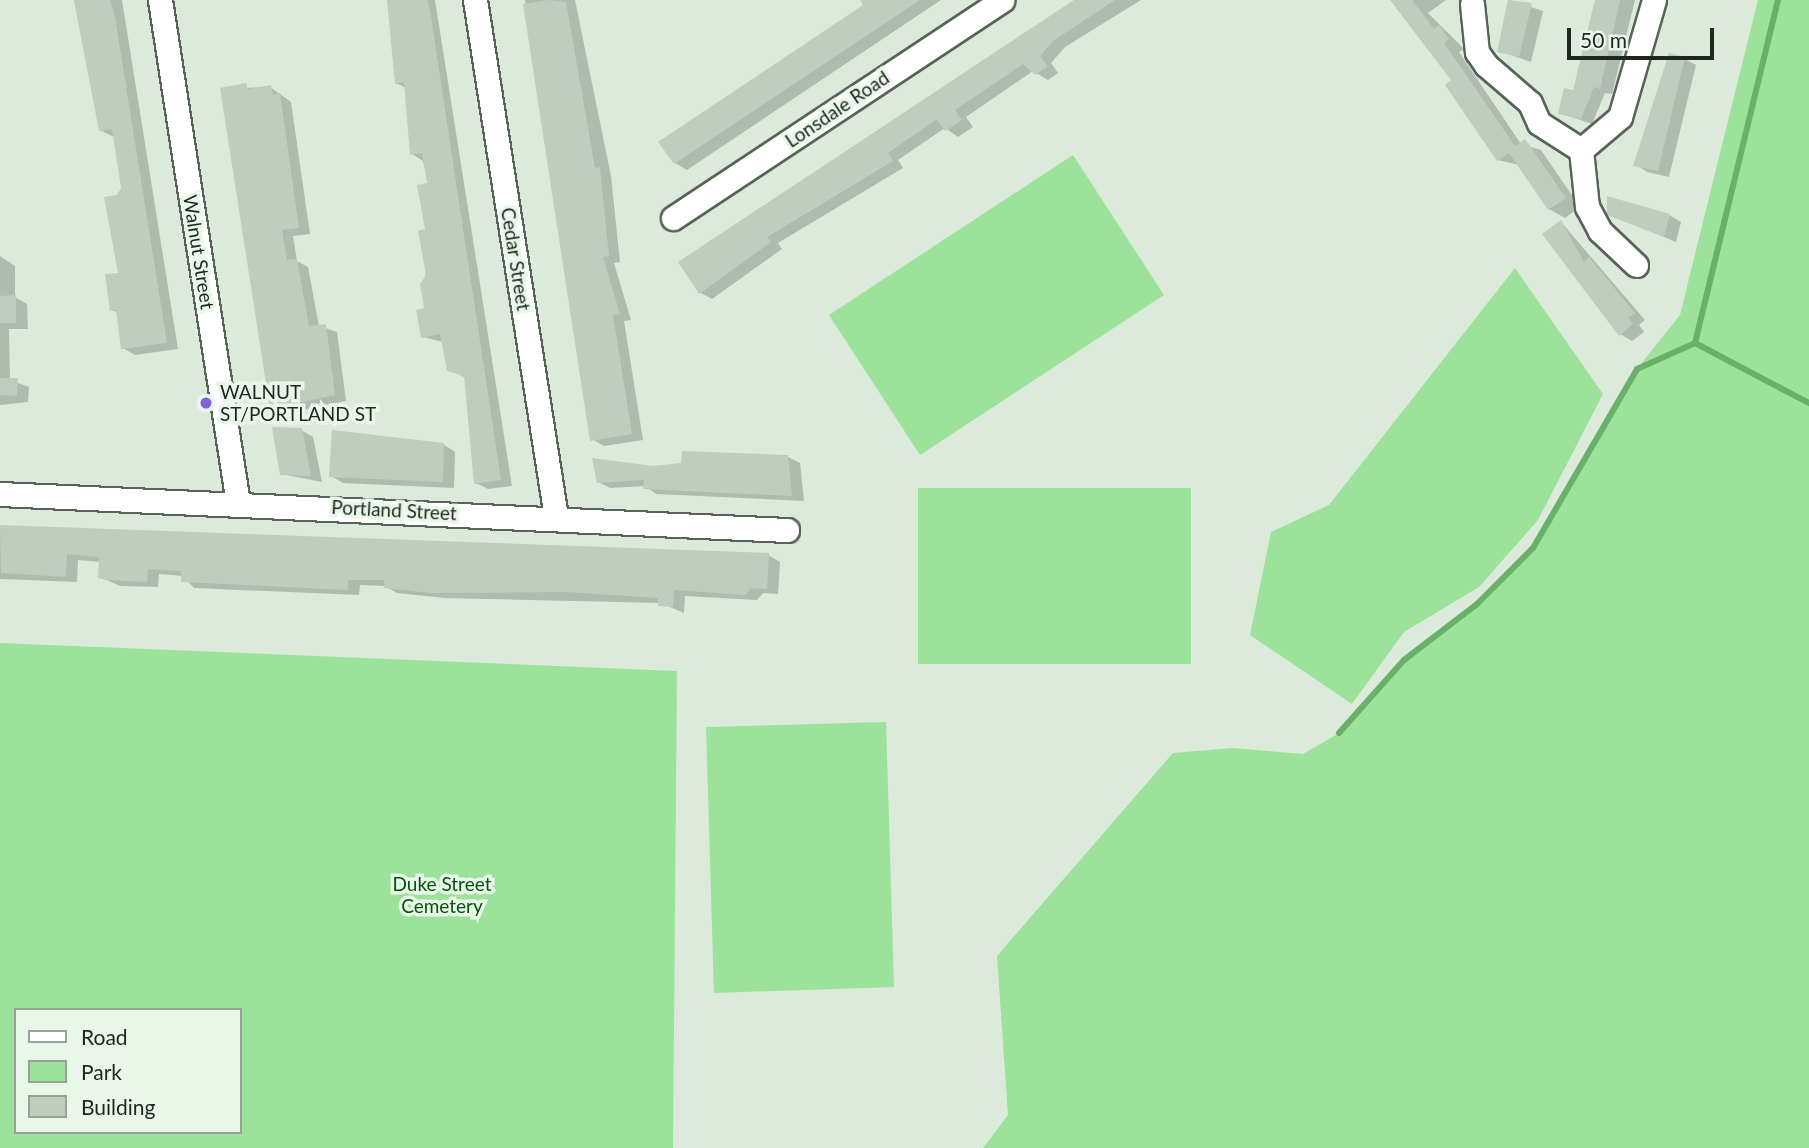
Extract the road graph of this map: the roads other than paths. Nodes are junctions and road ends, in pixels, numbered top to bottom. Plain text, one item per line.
1 (160, 0) edge
2 (475, 0) edge
3 (1002, 0) edge
4 (1654, 0) edge
5 (1472, 4) dead end
6 (1581, 150) junction
7 (673, 218) dead end
8 (1636, 265) dead end
9 (0, 494) edge
10 (238, 503) junction
11 (556, 517) junction
12 (787, 530) dead end

1 - 10 street, Walnut Street
2 - 11 street, Cedar Street
3 - 7 street, Lonsdale Road
4 - 6 street
5 - 6 street
6 - 8 street
9 - 10 street, Portland Street
10 - 11 street, Portland Street
11 - 12 street, Portland Street

